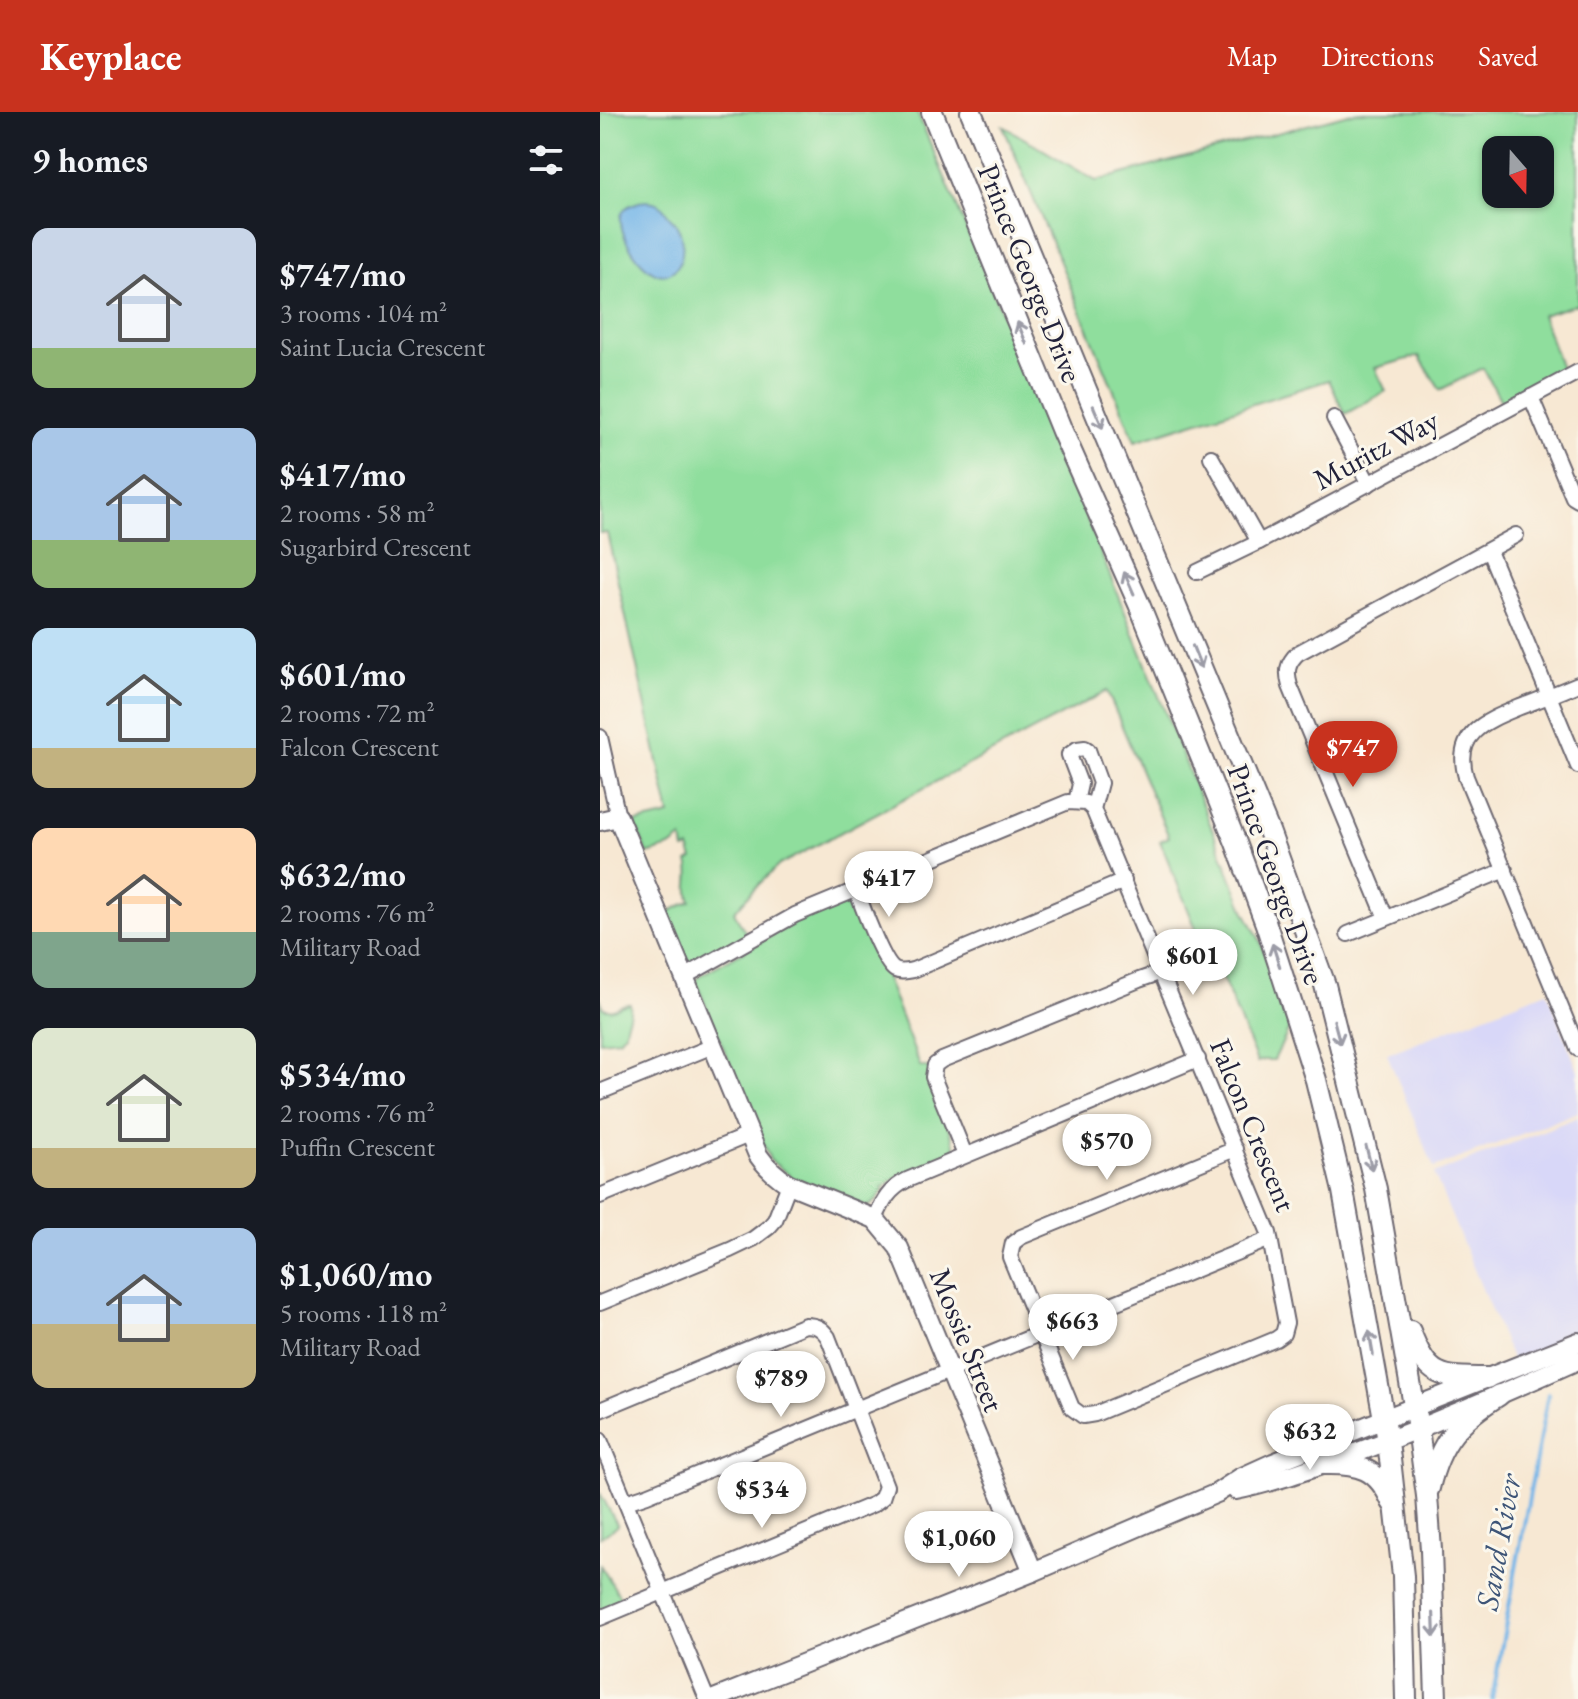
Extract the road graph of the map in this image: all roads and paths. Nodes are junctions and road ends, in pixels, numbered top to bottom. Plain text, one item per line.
1 (932, 112) edge
2 (971, 112) edge
3 (1578, 372) edge
4 (1531, 397) junction
5 (1334, 418) dead end
6 (1211, 457) dead end
7 (1369, 484) junction
8 (1578, 500) edge
9 (1516, 535) dead end
10 (1259, 542) junction
11 (1489, 551) junction
12 (1197, 572) dead end
13 (1578, 684) edge
14 (1549, 695) junction
15 (600, 737) edge
16 (1578, 766) edge
17 (1076, 802) junction
18 (1093, 809) junction
19 (609, 819) edge
20 (1505, 870) junction
21 (1124, 881) junction
22 (856, 889) junction
23 (1386, 918) junction
24 (1348, 934) dead end
25 (1162, 972) junction
26 (684, 977) junction
27 (713, 1046) junction
28 (1578, 1049) edge
29 (1198, 1059) junction
30 (600, 1092) edge
31 (749, 1135) junction
32 (1235, 1149) junction
33 (965, 1155) junction
34 (789, 1184) junction
35 (600, 1196) edge
36 (875, 1219) junction
37 (1270, 1239) junction
38 (1392, 1274) junction
39 (600, 1303) edge
40 (1040, 1332) junction
41 (1578, 1342) edge
42 (1578, 1360) edge
43 (949, 1370) junction
44 (1493, 1387) junction
45 (1414, 1407) junction
46 (857, 1408) junction
47 (600, 1410) edge
48 (1384, 1419) junction
49 (1418, 1428) junction
50 (600, 1440) edge
51 (1388, 1441) junction
52 (1324, 1464) junction
53 (1217, 1493) junction
54 (1427, 1496) junction
55 (626, 1502) junction
56 (1399, 1525) junction
57 (1033, 1572) junction
58 (662, 1591) junction
59 (600, 1618) edge
60 (707, 1699) edge
61 (714, 1699) edge
62 (1406, 1699) edge
63 (1436, 1699) edge

48 -> 1 main road, Prince George Drive
2 -> 38 main road, Prince George Drive
3 - 4 street, Muritz Way
4 - 7 street, Muritz Way
4 - 8 street
5 - 7 street
6 - 10 street
7 - 10 street, Muritz Way
9 - 11 street
10 - 12 street, Muritz Way
11 - 14 street
11 - 23 street
13 - 14 street
14 - 16 street
14 - 20 street
15 - 19 street
17 - 18 street
17 - 18 street, Falcon Crescent
17 - 22 street
18 - 21 street, Falcon Crescent
19 - 26 street, Mossie Street
20 - 23 street
20 - 28 street
21 - 22 street
21 - 25 street, Falcon Crescent
22 - 26 street
23 - 24 street
25 - 29 street, Falcon Crescent
25 - 33 street
26 - 27 street, Mossie Street
27 - 30 street
27 - 31 street, Mossie Street
29 - 32 street, Falcon Crescent
29 - 33 street
31 - 34 street, Mossie Street
31 - 35 street
32 - 37 street, Falcon Crescent
32 - 40 street
33 - 36 street
34 - 36 street, Mossie Street
34 - 39 street
36 - 43 street, Mossie Street
37 - 40 street
37 - 40 street, Falcon Crescent
38 - 44 main road
38 - 45 main road, Prince George Drive
40 - 43 street
41 - 44 street
42 - 44 street
43 - 46 street
43 - 57 street, Mossie Street
44 - 45 street
44 - 49 street
44 - 54 main road
45 - 48 street
45 - 49 main road, Prince George Drive
46 - 47 street
46 - 55 street
46 - 58 street
48 - 51 main road, Prince George Drive
48 - 53 street
49 - 51 street
49 - 54 main road, Prince George Drive
50 - 55 street
51 - 52 street
51 - 56 main road, Prince George Drive
52 - 53 street
52 - 56 main road
53 - 57 street
54 -> 63 main road, Prince George Drive
55 - 58 street
56 - 62 main road, Prince George Drive
57 - 61 street
58 - 59 street
58 - 60 street

